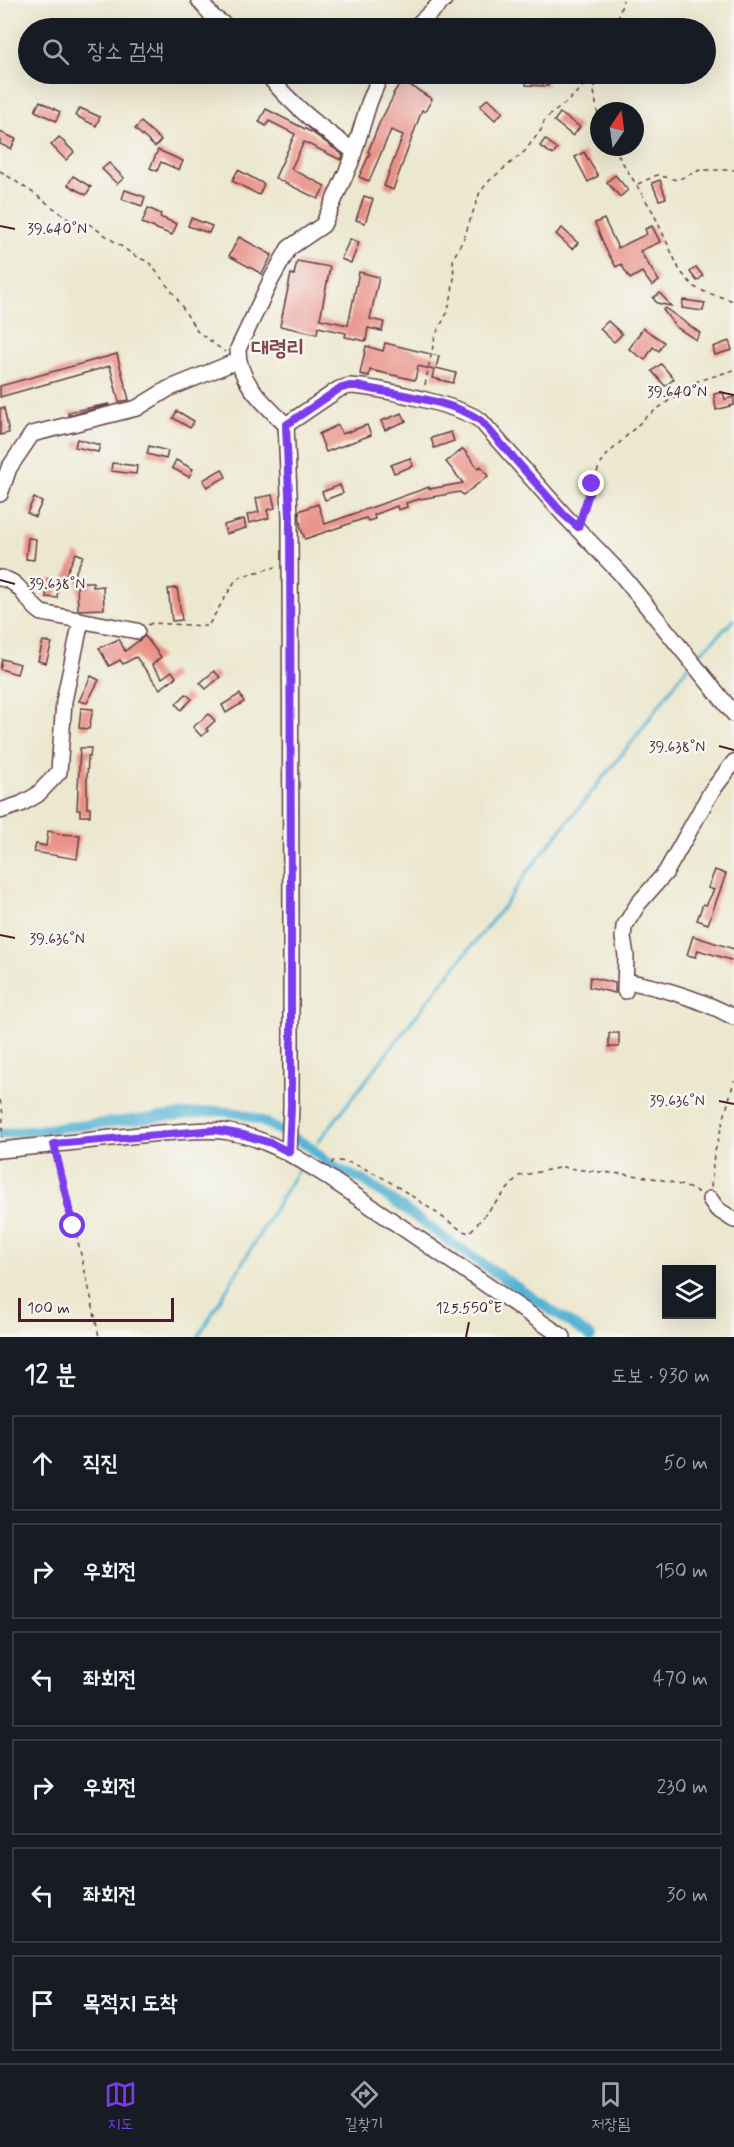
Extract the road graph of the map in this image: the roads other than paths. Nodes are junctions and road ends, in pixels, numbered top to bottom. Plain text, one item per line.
1 (199, 0) edge
2 (444, 0) edge
3 (214, 18) edge
4 (425, 18) edge
5 (276, 84) edge
6 (377, 84) edge
7 (354, 151) junction
8 (237, 362) junction
9 (286, 425) junction
10 (4, 469) edge
11 (0, 494) edge
12 (0, 578) edge
13 (81, 621) junction
14 (136, 631) road end
15 (734, 714) edge
16 (734, 762) edge
17 (0, 811) edge
18 (734, 1017) edge
19 (290, 1142) junction
20 (1, 1147) edge
21 (710, 1198) road end
22 (734, 1220) edge
23 (562, 1337) edge

1 - 3 street
2 - 4 street
5 - 7 street
6 - 7 street
7 - 8 street
8 - 9 street
8 - 10 street
9 - 15 street
9 - 19 street
10 - 11 street
12 - 13 street
13 - 14 street
13 - 17 street
16 - 18 street
19 - 20 street
19 - 23 street
21 - 22 street

